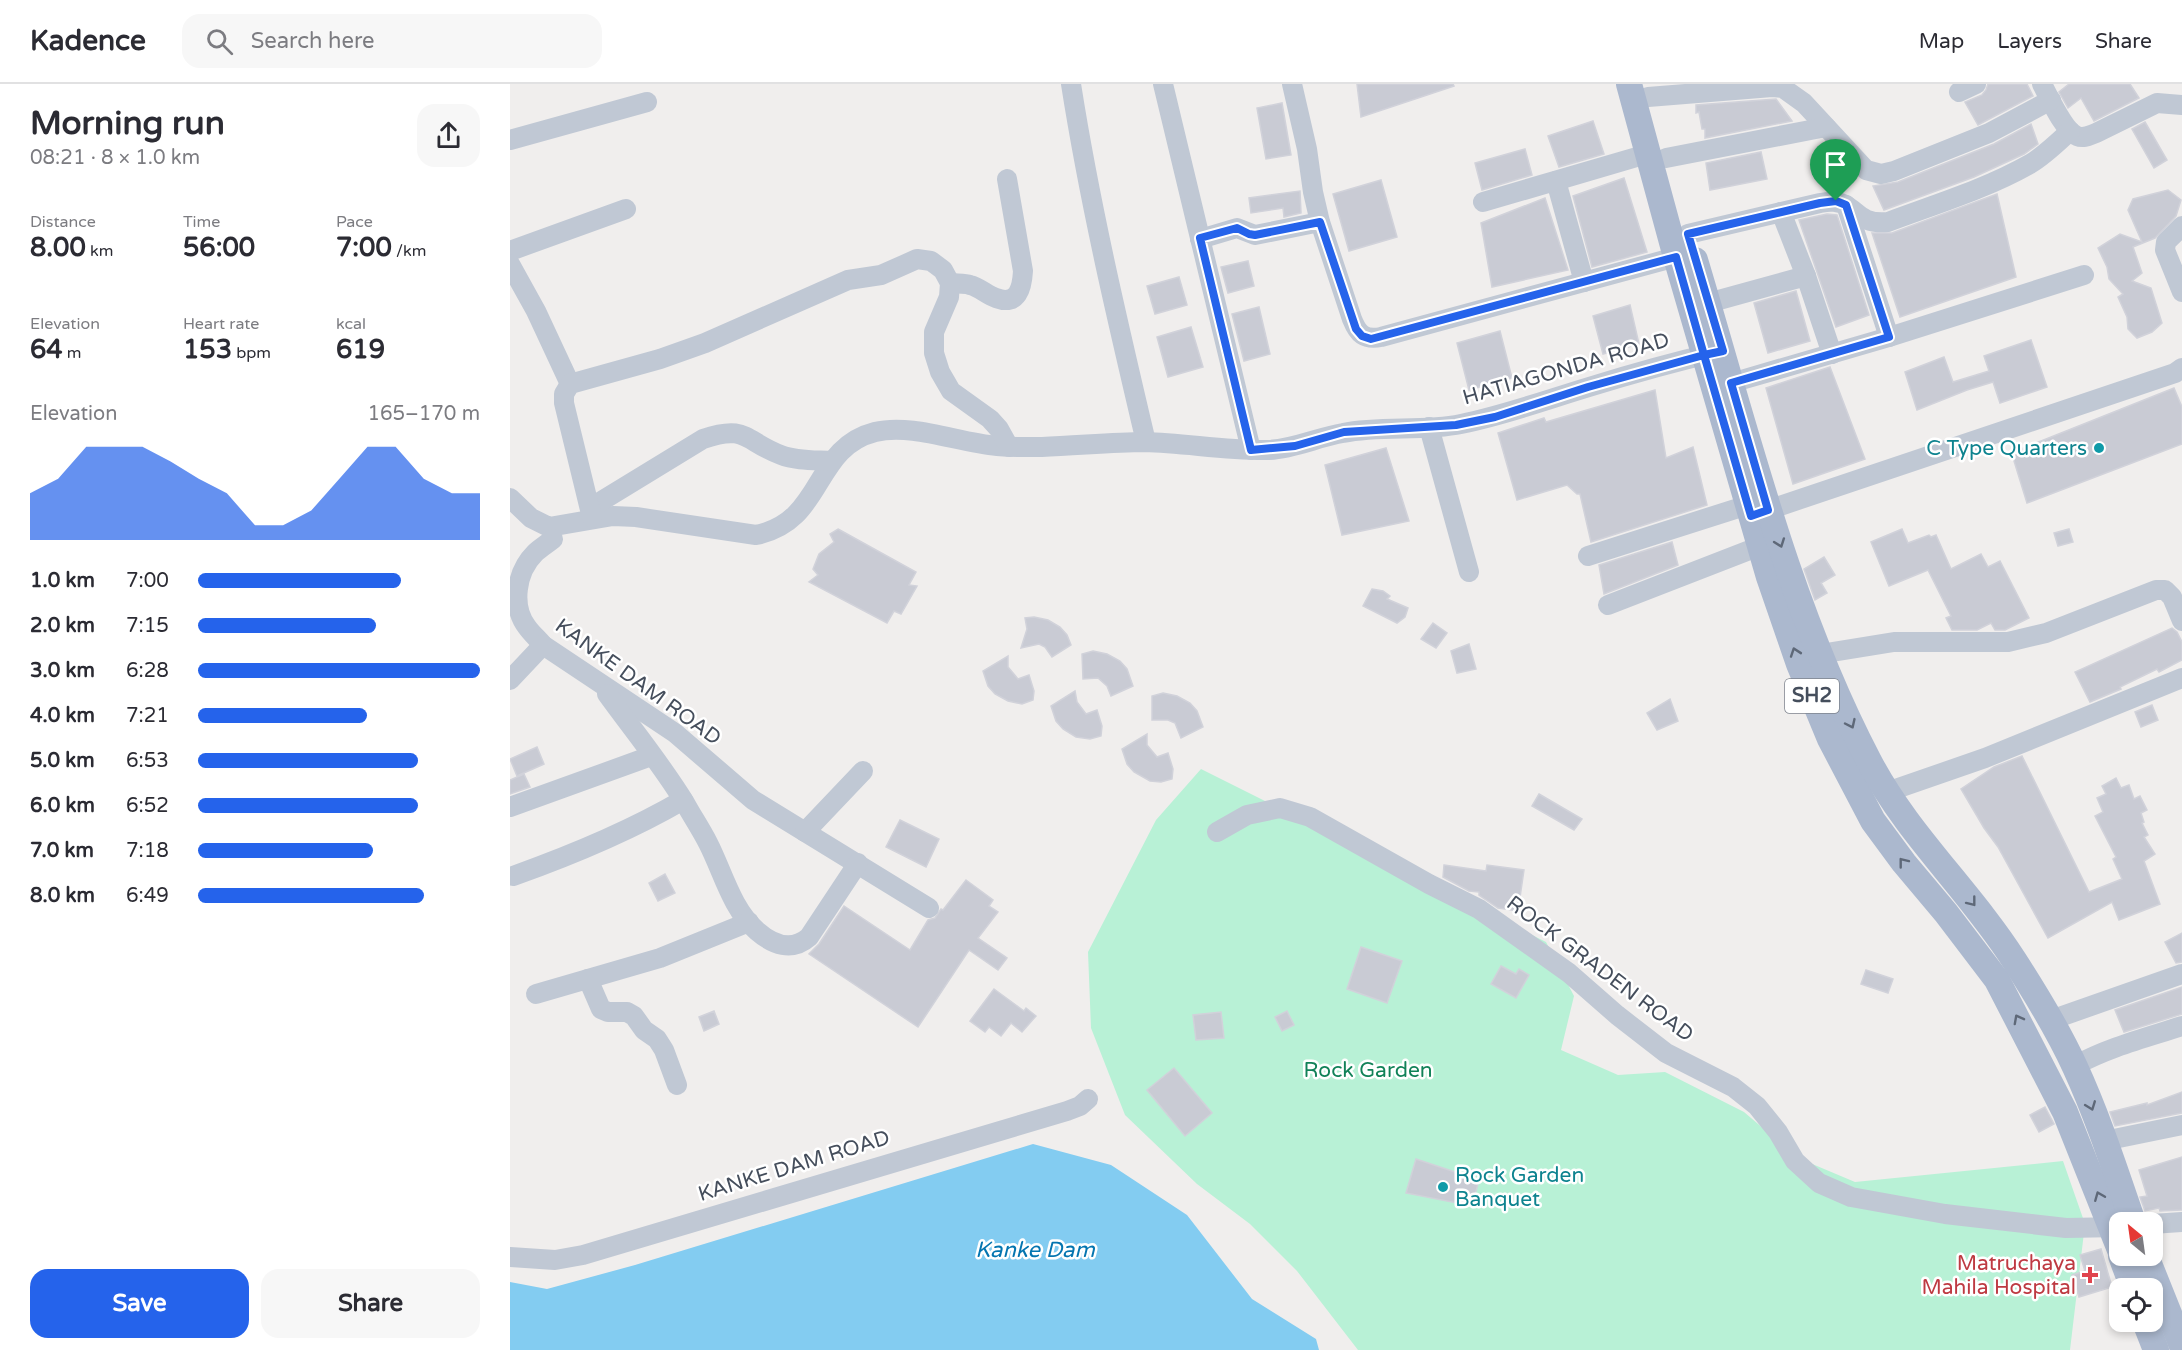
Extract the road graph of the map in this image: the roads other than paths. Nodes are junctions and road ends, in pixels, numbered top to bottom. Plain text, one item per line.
1 (1071, 84) edge
2 (1163, 84) edge
3 (1292, 84) edge
4 (1641, 88) edge
5 (2047, 92) edge
6 (647, 102) dead end
7 (2182, 105) edge
8 (1826, 126) junction
9 (2070, 131) junction
10 (510, 140) edge
11 (1657, 156) junction
12 (1007, 180) dead end
13 (1556, 181) junction
14 (1483, 202) dead end
15 (1846, 205) junction
16 (626, 209) dead end
17 (1781, 212) junction
18 (1320, 222) junction
19 (2182, 226) edge
20 (1688, 234) junction
21 (1200, 238) junction
22 (510, 251) edge
23 (1676, 257) junction
24 (510, 264) edge
25 (2084, 275) dead end
26 (1806, 276) junction
27 (1584, 282) junction
28 (950, 284) junction
29 (2182, 292) edge
30 (1708, 303) junction
31 (1889, 337) junction
32 (1714, 353) junction
33 (1832, 354) junction
34 (2182, 368) edge
35 (1731, 383) junction
36 (570, 384) junction
37 (1429, 427) junction
38 (1146, 442) junction
39 (1009, 447) junction
40 (1251, 450) junction
41 (832, 461) junction
42 (510, 498) edge
43 (1756, 510) junction
44 (591, 513) junction
45 (553, 539) dead end
46 (1760, 546) junction
47 (1588, 556) dead end
48 (1469, 572) dead end
49 (1608, 605) dead end
50 (2182, 621) edge
51 (543, 645) junction
52 (1821, 654) junction
53 (2182, 678) edge
54 (510, 680) edge
55 (600, 685) junction
56 (651, 756) junction
57 (863, 771) dead end
58 (1887, 792) junction
59 (683, 800) junction
60 (510, 807) edge
61 (805, 832) junction
62 (1217, 832) dead end
63 (858, 863) junction
64 (513, 876) dead end
65 (929, 908) dead end
66 (749, 922) junction
67 (2182, 974) edge
68 (588, 979) junction
69 (536, 994) dead end
70 (2051, 1020) junction
71 (2182, 1026) edge
72 (2074, 1066) junction
73 (677, 1085) dead end
74 (1088, 1099) dead end
75 (2182, 1125) edge
76 (2104, 1141) junction
77 (2112, 1212) edge
78 (2117, 1212) edge
79 (2182, 1222) edge
80 (2163, 1223) edge
81 (2109, 1231) edge
82 (510, 1257) edge
83 (2150, 1266) edge
84 (2149, 1332) edge
85 (2182, 1346) edge
86 (2156, 1350) edge

1 - 38 street
2 - 21 street
3 - 18 street
4 - 8 street
4 - 11 main road, SH2
5 - 8 street
5 - 9 street
6 - 10 street
7 - 9 street
8 - 11 street
9 - 15 street
11 - 13 street
11 - 20 main road, SH2
11 - 23 main road, SH2
12 - 28 street
13 - 14 street
13 - 27 street
15 - 17 street
15 - 31 street
16 - 22 street
17 - 20 street
17 - 26 street
18 - 21 street
18 - 27 street
19 - 29 street
20 - 30 main road, SH2
21 - 40 street
23 - 27 street
23 - 32 main road, SH2
24 - 36 street
25 - 31 street
26 - 30 street
26 - 33 street
28 - 36 street
28 - 39 street
30 - 32 main road, SH2
31 - 33 street
32 - 35 main road, SH2
32 - 37 street, HATIAGONDA ROAD
32 - 43 main road, SH2
33 - 35 street
34 - 43 street
35 - 43 main road, SH2
36 - 44 street
37 - 40 street, HATIAGONDA ROAD
37 - 48 street
38 - 39 street, HATIAGONDA ROAD
38 - 40 street, HATIAGONDA ROAD
39 - 41 street, HATIAGONDA ROAD
41 - 44 street
41 - 44 street, HATIAGONDA ROAD
42 - 44 street, HATIAGONDA ROAD
43 - 46 main road, SH2
43 - 47 street
43 -> 52 main road, SH2
45 - 51 street, KANKE DAM ROAD
46 - 49 street
77 -> 46 main road, SH2
50 - 52 street
51 - 54 street
51 - 55 street, KANKE DAM ROAD
52 -> 58 main road, SH2
53 - 58 street
55 - 56 street
55 - 61 street, KANKE DAM ROAD
56 - 59 street
56 - 60 street
57 - 61 street
58 -> 70 main road, SH2
59 - 64 street
59 - 66 street
61 - 63 street, KANKE DAM ROAD
62 - 81 street, ROCK GRADEN ROAD
63 - 65 street, KANKE DAM ROAD
63 - 66 street
66 - 68 street
67 - 70 street
68 - 69 street
68 - 73 street
70 - 72 main road, SH2
71 - 72 street
72 -> 76 main road, SH2
74 - 82 street, KANKE DAM ROAD
75 - 76 street
76 - 78 main road, SH2
79 - 80 street
83 - 85 main road
84 - 86 main road

